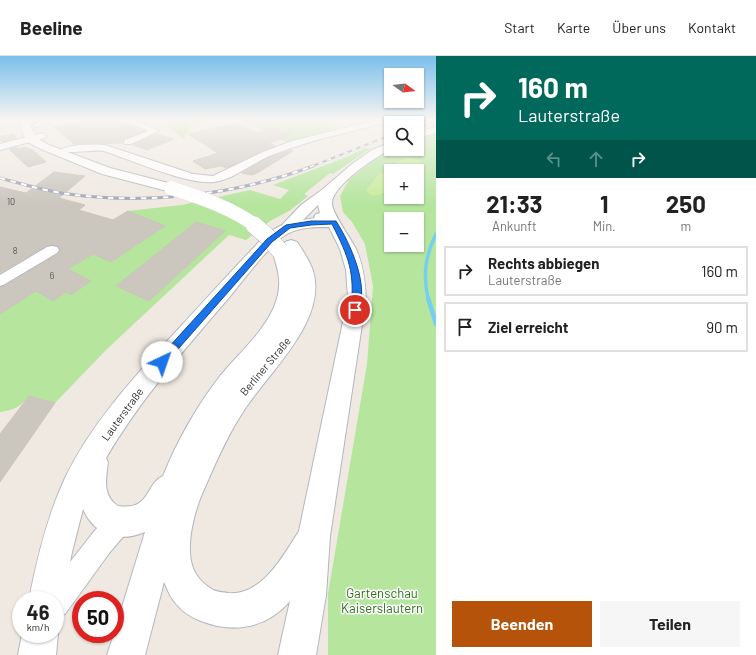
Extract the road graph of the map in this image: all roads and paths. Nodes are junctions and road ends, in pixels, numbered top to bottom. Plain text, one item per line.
1 (47, 148) edge
2 (61, 148) edge
3 (86, 148) edge
4 (105, 148) joint
5 (282, 148) edge
6 (384, 149) edge
7 (66, 150) junction
8 (84, 156) junction
9 (342, 180) junction
10 (177, 186) junction
11 (328, 192) junction
12 (331, 220) junction
13 (288, 236) junction
14 (52, 250) dead end
15 (0, 281) edge
16 (94, 453) junction
17 (177, 476) junction
18 (181, 509) junction
19 (119, 522) junction
20 (314, 536) junction
21 (150, 574) junction
22 (47, 591) edge
23 (64, 592) edge
24 (39, 643) edge
25 (37, 655) edge
26 (126, 655) edge
27 (297, 655) edge

1 - 10 main road, Berliner Straße
2 - 7 main road, Berliner Straße
3 - 7 street
4 - 5 street
4 - 8 street
6 - 9 main road
7 - 8 main road, Berliner Straße
8 - 10 main road, Berliner Straße
9 - 11 main road
9 - 12 main road
10 - 13 main road, Berliner Straße, bridge
11 - 12 main road
11 - 13 main road
12 - 13 main road, Lauterstraße
12 - 20 main road
13 - 16 main road, Lauterstraße
13 - 17 main road, Berliner Straße
13 - 18 main road, Berliner Straße
14 - 15 street
16 - 19 main road
16 - 22 main road, Lauterstraße
17 - 19 main road
17 - 21 main road, Berliner Straße
18 - 20 main road
18 - 21 main road, Berliner Straße
19 - 23 street
20 - 27 main road
21 - 26 main road, Berliner Straße
24 - 25 main road

